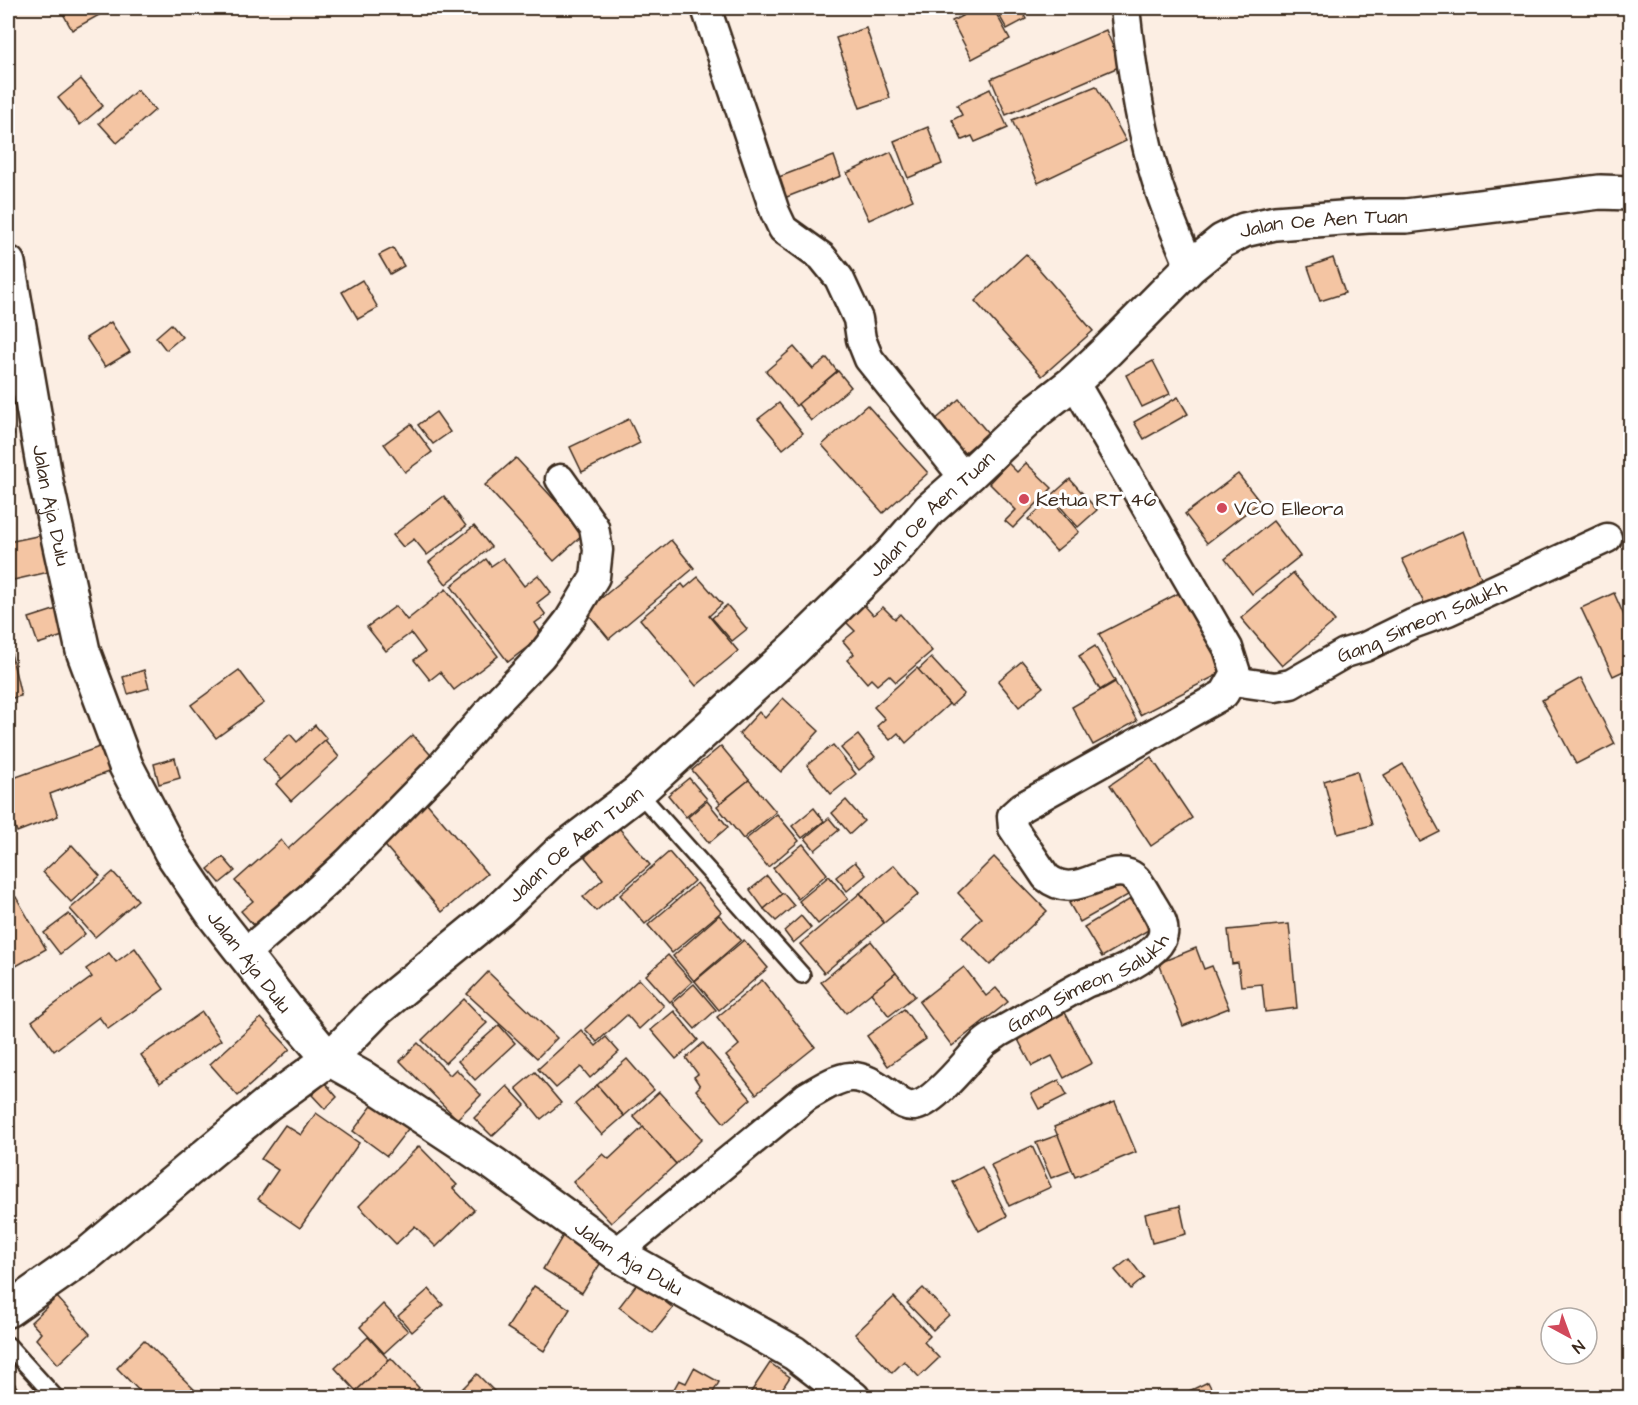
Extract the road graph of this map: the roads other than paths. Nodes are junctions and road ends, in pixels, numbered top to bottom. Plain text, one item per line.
1 (706, 8) edge
2 (1125, 8) edge
3 (1630, 193) edge
4 (8, 263) edge
5 (1190, 267) junction
6 (1074, 382) junction
7 (560, 479) dead end
8 (965, 479) junction
9 (1607, 538) dead end
10 (1233, 681) junction
11 (638, 792) junction
12 (244, 954) junction
13 (802, 975) dead end
14 (329, 1059) junction
15 (616, 1253) junction
16 (8, 1310) edge
17 (8, 1346) edge
18 (56, 1398) edge
19 (853, 1398) edge

1 - 8 street
2 - 5 street
3 - 5 street, Jalan Oe Aen Tuan
4 - 12 street, Jalan Aja Dulu
5 - 6 street, Jalan Oe Aen Tuan
6 - 8 street, Jalan Oe Aen Tuan
6 - 10 street
7 - 12 street
8 - 11 street, Jalan Oe Aen Tuan
9 - 10 street, Gang Simeon Salukh
10 - 15 street, Gang Simeon Salukh
11 - 13 lane
11 - 14 street, Jalan Oe Aen Tuan
12 - 14 street, Jalan Aja Dulu
14 - 15 street, Jalan Aja Dulu
14 - 16 street, Jalan Oe Aen Tuan
15 - 19 street, Jalan Aja Dulu
17 - 18 lane

